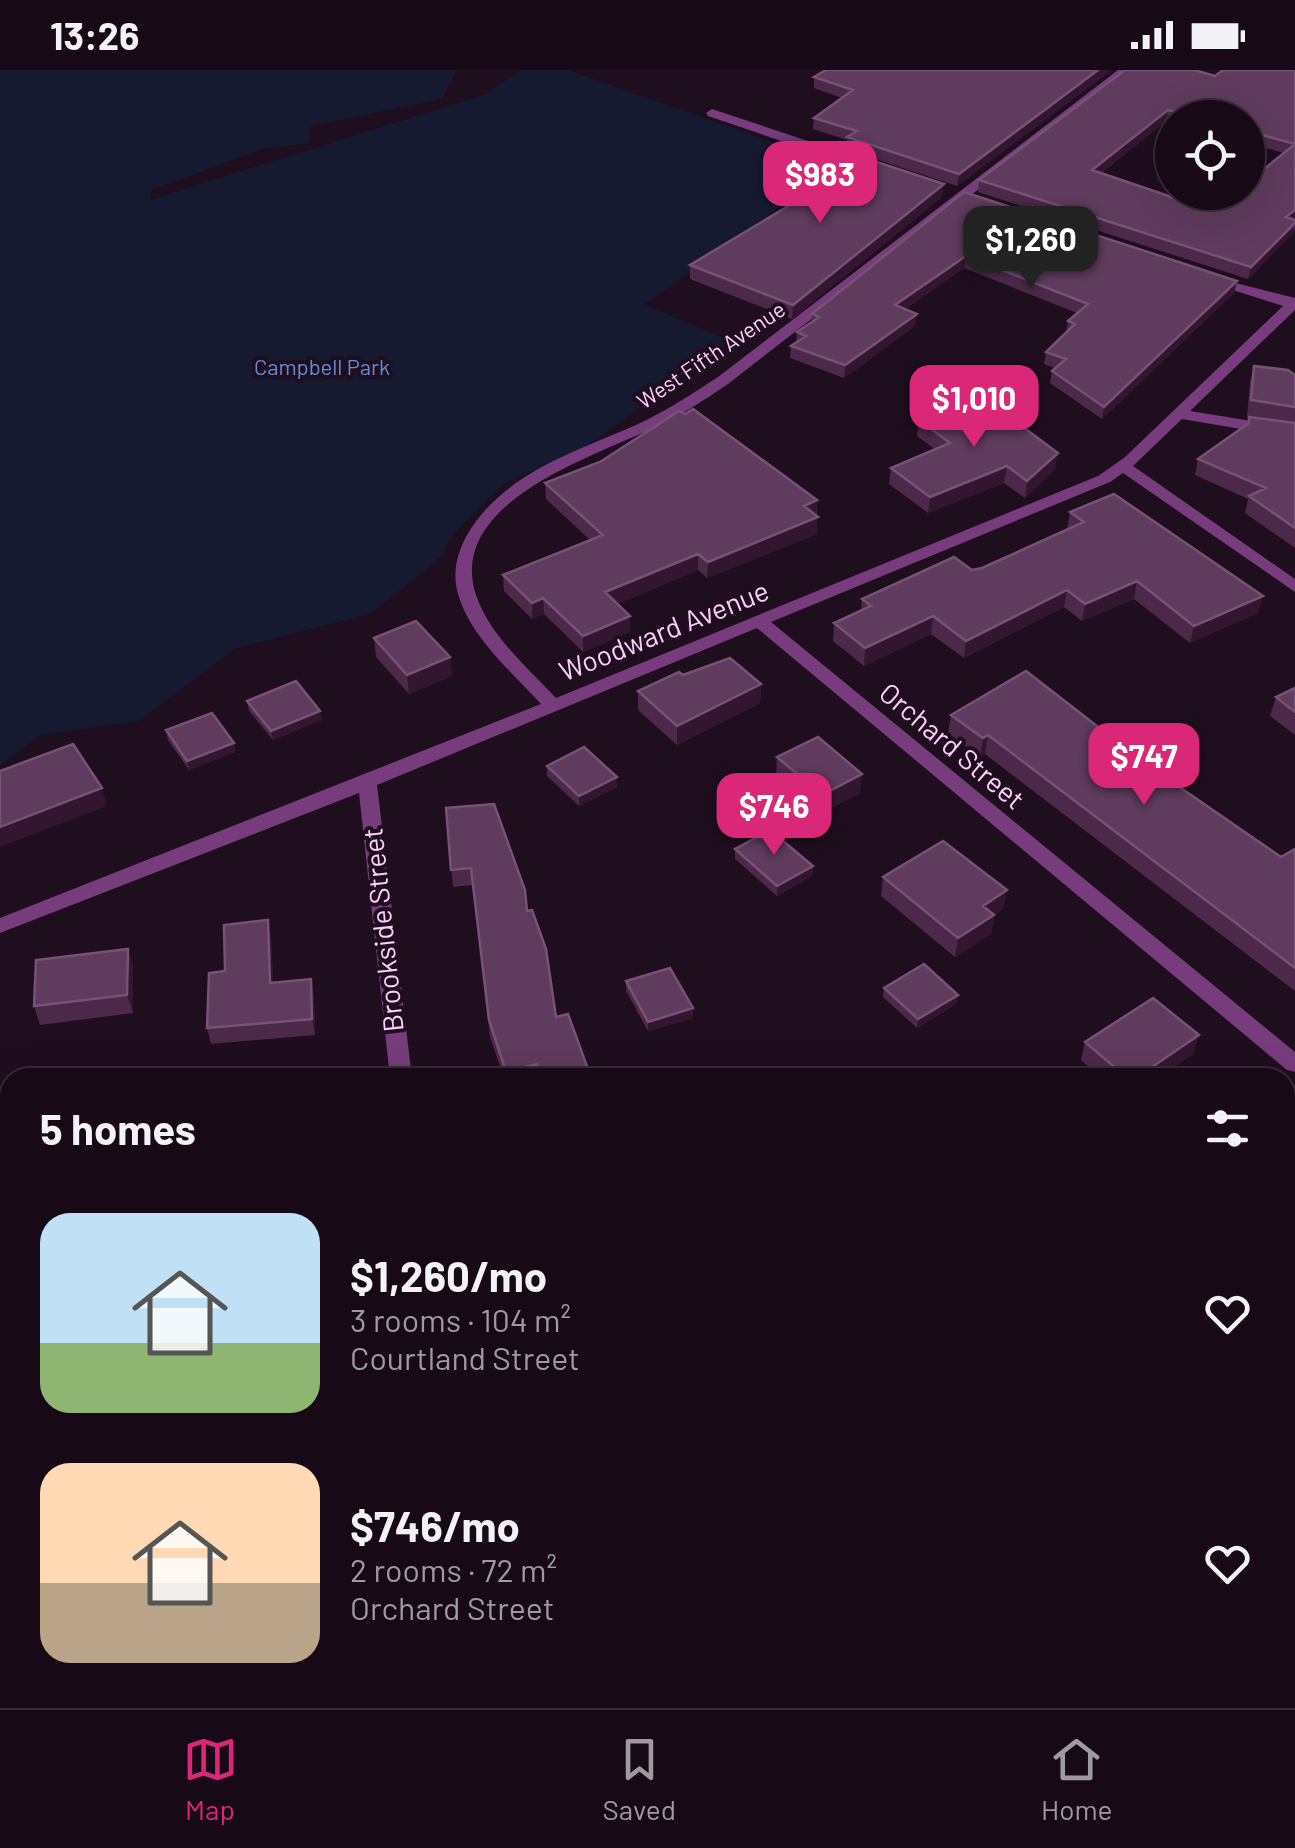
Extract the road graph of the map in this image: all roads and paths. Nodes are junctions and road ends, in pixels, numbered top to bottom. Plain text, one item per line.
1 (1126, 70) edge
2 (712, 113) dead end
3 (864, 164) edge
4 (939, 189) edge
5 (958, 196) junction
6 (977, 202) edge
7 (1200, 274) edge
8 (1294, 303) edge
9 (1177, 414) junction
10 (1295, 433) edge
11 (1123, 466) junction
12 (1295, 587) edge
13 (760, 622) junction
14 (552, 706) junction
15 (367, 782) junction
16 (0, 926) edge
17 (1295, 1064) edge
18 (400, 1068) edge

1 - 5 street, West Fifth Avenue
2 - 3 street
4 - 5 street
5 - 6 street
5 - 14 street, West Fifth Avenue
7 - 8 street
8 - 9 street, Woodward Avenue
9 - 10 street
9 - 11 street, Woodward Avenue
11 - 12 street
11 - 13 street, Woodward Avenue
13 - 14 street, Woodward Avenue
13 - 17 street, Orchard Street
14 - 15 street, Woodward Avenue
15 - 16 street, Woodward Avenue
15 - 18 street, Brookside Street

